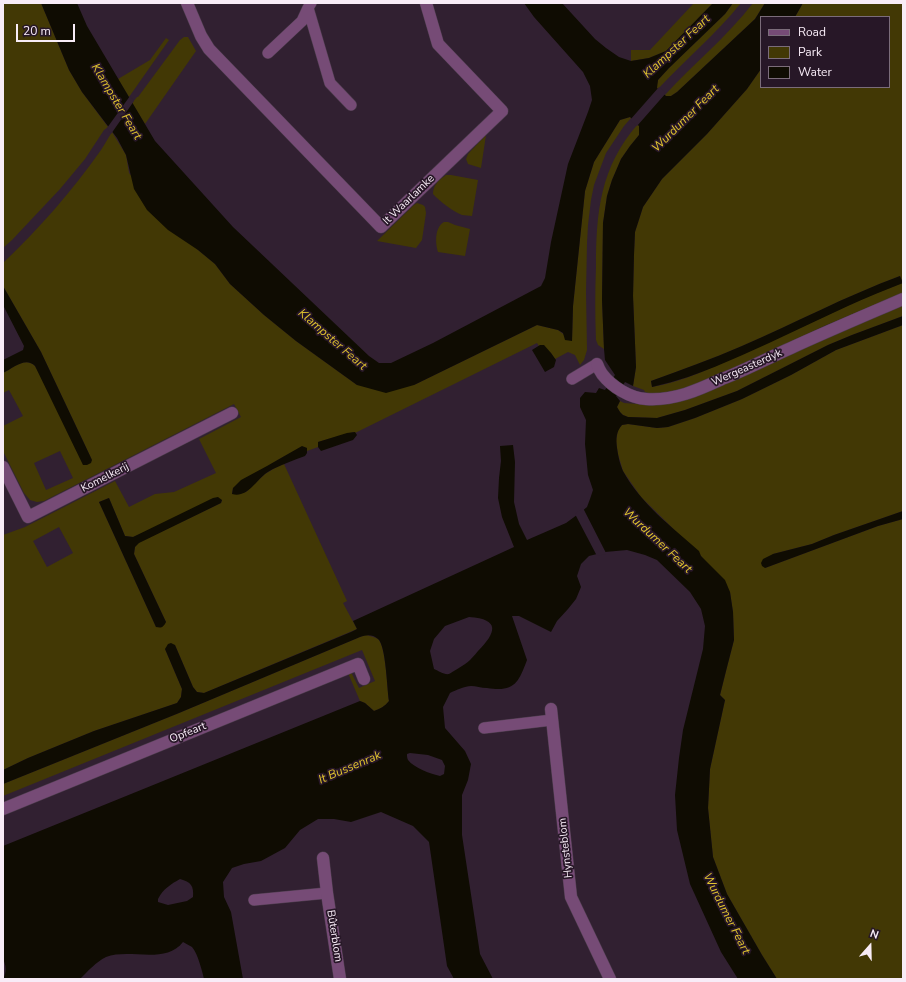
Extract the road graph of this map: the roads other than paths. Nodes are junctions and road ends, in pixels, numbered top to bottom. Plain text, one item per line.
1 (188, 3) edge
2 (426, 3) edge
3 (309, 6) edge
4 (268, 53) dead end
5 (351, 105) dead end
6 (903, 299) edge
7 (597, 364) joint
8 (572, 379) dead end
9 (232, 413) dead end
10 (3, 468) edge
11 (364, 680) dead end
12 (552, 715) joint
13 (484, 728) dead end
14 (3, 809) edge
15 (323, 858) dead end
16 (327, 894) junction
17 (254, 900) dead end
18 (340, 979) edge
19 (610, 979) edge

1 - 2 street, It Waarlamke
3 - 4 lane
3 - 5 lane
6 - 7 street, Wergeasterdyk
7 - 8 lane
9 - 10 street, Komelkerij
11 - 14 street, Opfeart
12 - 13 lane
12 - 19 street, Hynsteblom
15 - 16 street, Bûterblom
16 - 17 lane
16 - 18 street, Bûterblom

